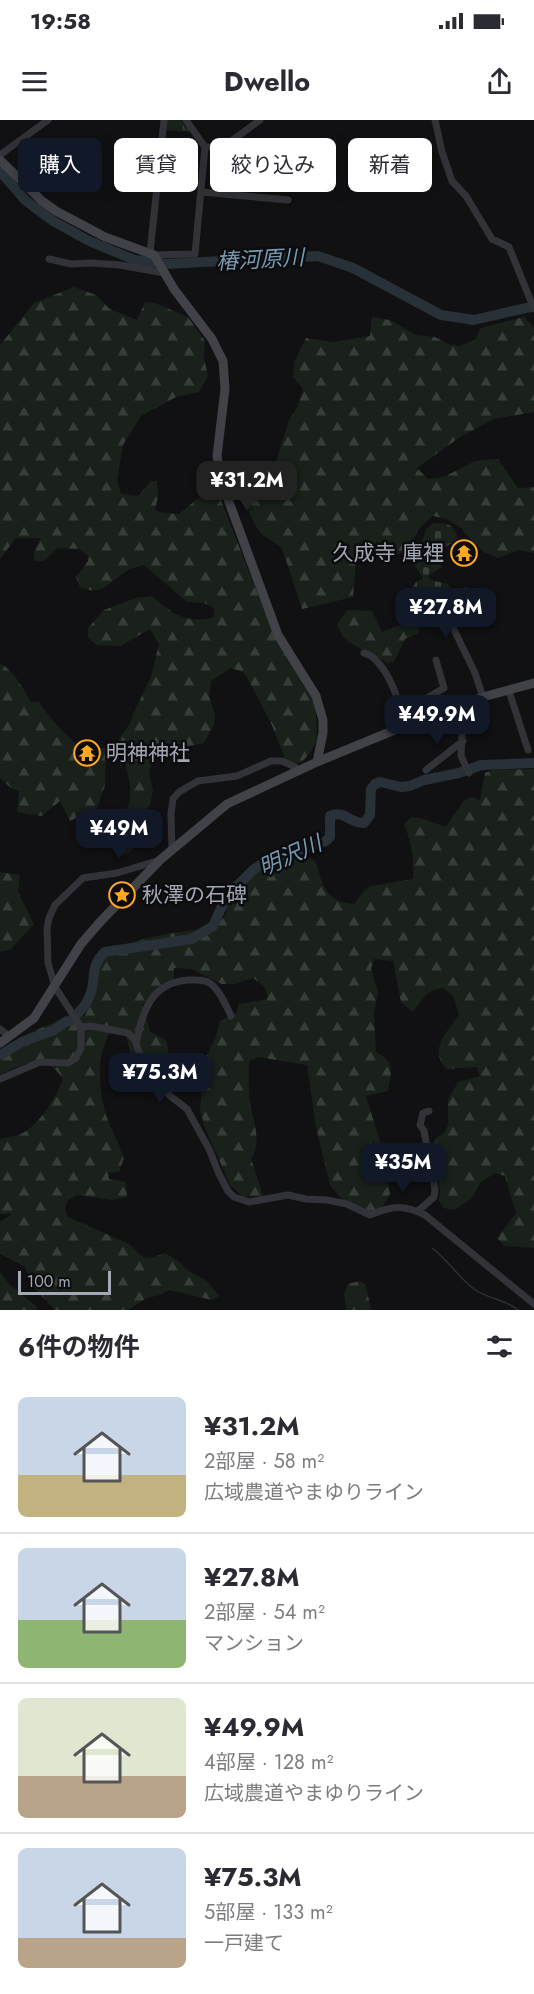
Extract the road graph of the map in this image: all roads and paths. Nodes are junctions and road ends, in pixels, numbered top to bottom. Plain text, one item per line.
1 (48, 120) edge
2 (164, 120) edge
3 (186, 120) edge
4 (260, 120) edge
5 (435, 120) edge
6 (205, 147) junction
7 (0, 158) edge
8 (201, 192) junction
9 (288, 200) dead end
10 (152, 254) junction
11 (49, 259) dead end
12 (163, 270) junction
13 (534, 308) edge
14 (466, 591) dead end
15 (364, 653) dead end
16 (436, 660) dead end
17 (534, 683) edge
18 (509, 691) junction
19 (483, 697) junction
20 (454, 708) junction
21 (431, 715) junction
22 (407, 726) junction
23 (463, 741) junction
24 (528, 750) dead end
25 (317, 762) junction
26 (426, 770) dead end
27 (300, 771) junction
28 (469, 772) dead end
29 (172, 850) junction
30 (160, 860) junction
31 (55, 987) junction
32 (231, 1016) dead end
33 (81, 1027) junction
34 (0, 1029) edge
35 (9, 1036) junction
36 (0, 1043) edge
37 (136, 1043) junction
38 (0, 1079) edge
39 (429, 1111) dead end
40 (418, 1211) junction
41 (534, 1304) edge

1 - 7 street
2 - 10 street
3 - 6 street
4 - 6 street
5 - 13 street
6 - 8 street
7 - 10 street
8 - 9 street
8 - 10 street
10 - 12 street
11 - 12 street
12 - 25 street
14 - 19 street
15 - 22 street
16 - 21 street
17 - 18 street
18 - 19 street
18 - 24 street
19 - 20 street
20 - 21 street
20 - 23 street
21 - 22 street
22 - 25 street
23 - 26 street
23 - 28 street
25 - 27 street
27 - 29 street
27 - 29 street
29 - 30 street
30 - 31 street
30 - 31 street
31 - 33 street
31 - 35 street
32 - 37 street
33 - 37 street
33 - 38 street
34 - 35 street
35 - 36 street
37 - 40 street
39 - 40 street
40 - 41 street

